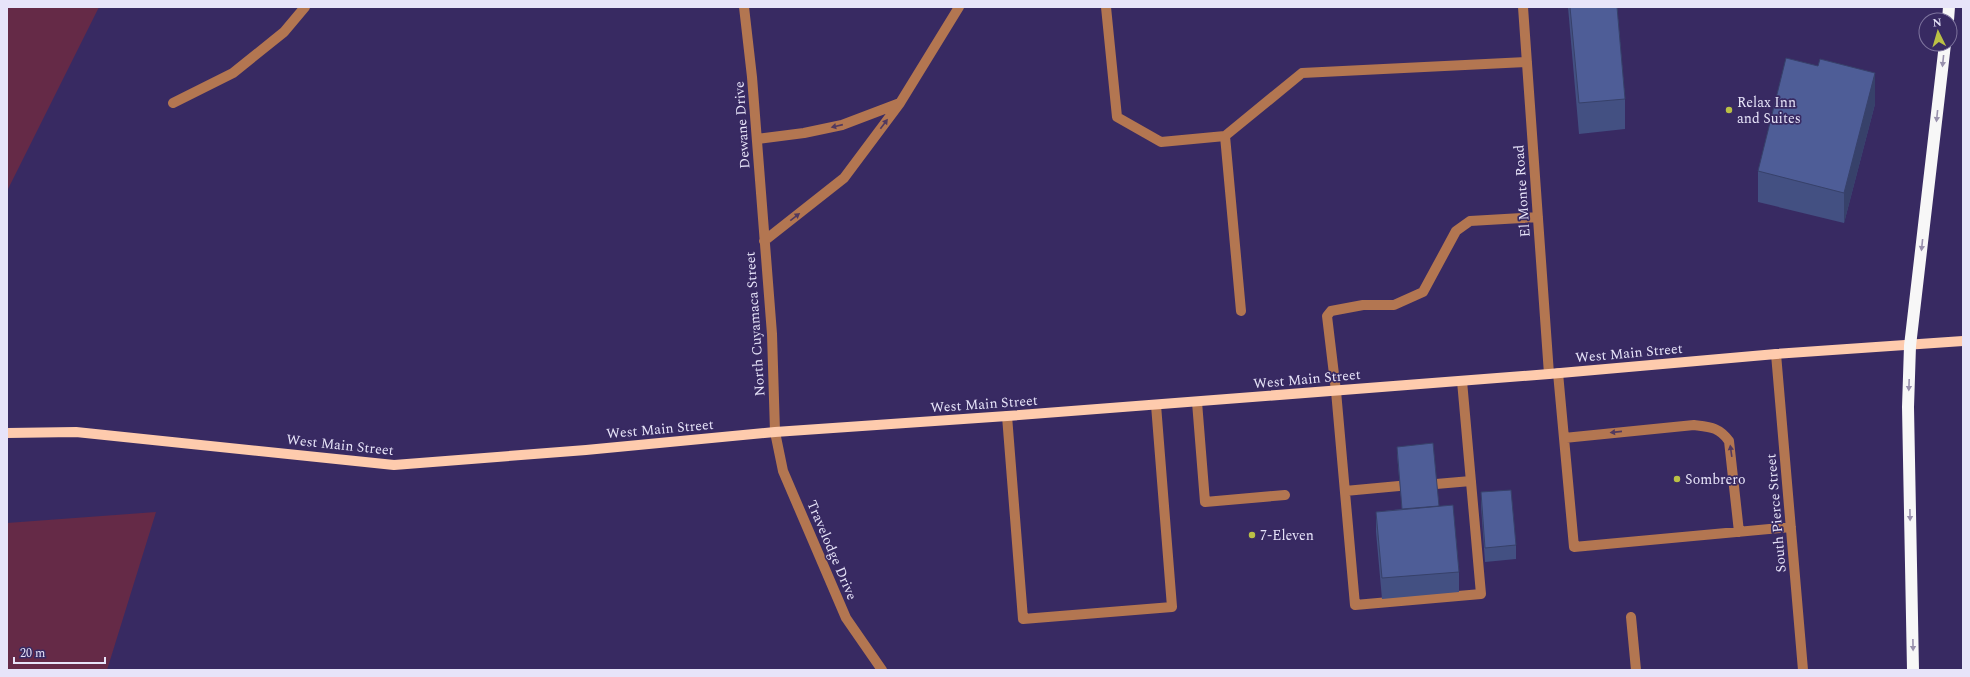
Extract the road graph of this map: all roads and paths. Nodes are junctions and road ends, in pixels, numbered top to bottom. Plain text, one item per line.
1 (305, 7) edge
2 (744, 7) edge
3 (959, 7) edge
4 (1106, 7) edge
5 (1523, 7) edge
6 (1944, 52) edge
7 (1527, 62) junction
8 (173, 103) dead end
9 (900, 103) junction
10 (1225, 136) junction
11 (757, 140) junction
12 (1538, 217) junction
13 (764, 241) junction
14 (1241, 311) dead end
15 (1963, 341) edge
16 (1910, 346) junction
17 (1776, 354) junction
18 (1553, 374) junction
19 (1462, 381) junction
20 (1336, 391) junction
21 (1197, 402) junction
22 (1156, 405) junction
23 (1007, 416) junction
24 (775, 432) junction
25 (7, 433) edge
26 (1564, 438) junction
27 (1471, 481) junction
28 (1436, 484) edge
29 (1400, 486) edge
30 (1345, 491) junction
31 (1286, 495) dead end
32 (1791, 527) junction
33 (1739, 532) junction
34 (1631, 617) dead end
35 (882, 670) edge
36 (1636, 670) edge
37 (1803, 670) edge
38 (1913, 670) edge

1 - 8 street
2 - 11 street, Dewane Drive
3 - 9 street, North Cuyamaca Street
4 - 10 street
5 - 7 street, El Monte Road
6 -> 16 highway
7 - 10 street
7 - 12 street, El Monte Road
9 -> 11 street
13 -> 9 street, North Cuyamaca Street
10 - 14 street
11 - 13 street, Dewane Drive
12 - 18 street, El Monte Road
12 - 20 street
13 - 24 street, North Cuyamaca Street
15 - 16 main road, West Main Street
16 - 17 main road, West Main Street
16 -> 38 highway
17 - 18 main road, West Main Street
17 - 32 street, South Pierce Street
18 - 19 main road, West Main Street
18 - 26 street, El Monte Road
19 - 20 main road, West Main Street
19 - 27 street
20 - 21 main road, West Main Street
20 - 30 street
21 - 22 main road, West Main Street
21 - 31 street
22 - 23 main road, West Main Street
22 - 23 street
23 - 24 main road, West Main Street
24 - 25 main road, West Main Street
24 - 35 street, Travelodge Drive
33 -> 26 street
26 - 33 street, El Monte Road
27 - 28 street
27 - 30 street
29 - 30 street
32 - 33 street
32 - 37 street, South Pierce Street
34 - 36 street

